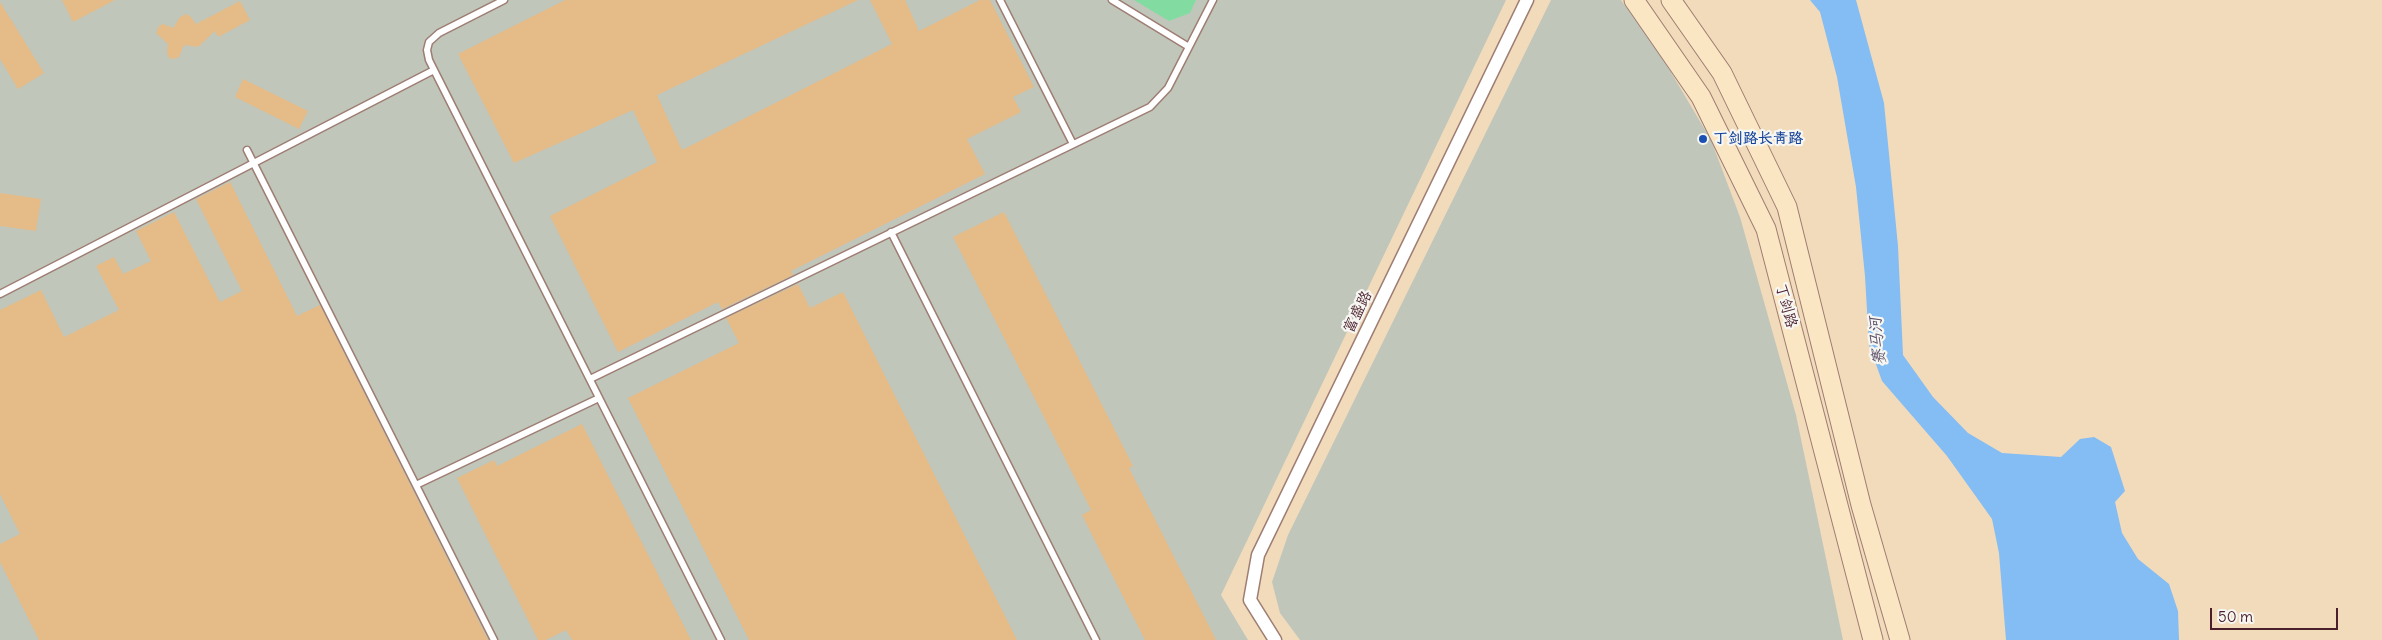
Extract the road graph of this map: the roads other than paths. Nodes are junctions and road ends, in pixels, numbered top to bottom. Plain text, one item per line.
1 (504, 0) edge
2 (1000, 0) edge
3 (1112, 0) edge
4 (1213, 0) edge
5 (1527, 0) edge
6 (1634, 0) edge
7 (1672, 0) edge
8 (1189, 47) junction
9 (434, 70) junction
10 (1073, 144) junction
11 (247, 150) dead end
12 (253, 162) junction
13 (891, 232) junction
14 (0, 294) edge
15 (590, 379) junction
16 (599, 398) junction
17 (416, 485) junction
18 (494, 640) edge
19 (721, 640) edge
20 (1096, 640) edge
21 (1275, 640) edge
22 (1873, 640) edge
23 (1900, 640) edge

1 - 9 lane
2 - 10 lane
3 - 8 lane
4 - 8 lane
5 - 21 street, 富盛路
6 - 22 main road, 丁剑路
7 - 23 main road, 丁剑路
8 - 10 lane
9 - 12 lane
9 - 15 lane
10 - 13 lane
11 - 12 lane
12 - 14 lane
12 - 17 lane
13 - 15 lane
13 - 20 lane
15 - 16 lane
16 - 17 lane
16 - 19 lane
17 - 18 lane

